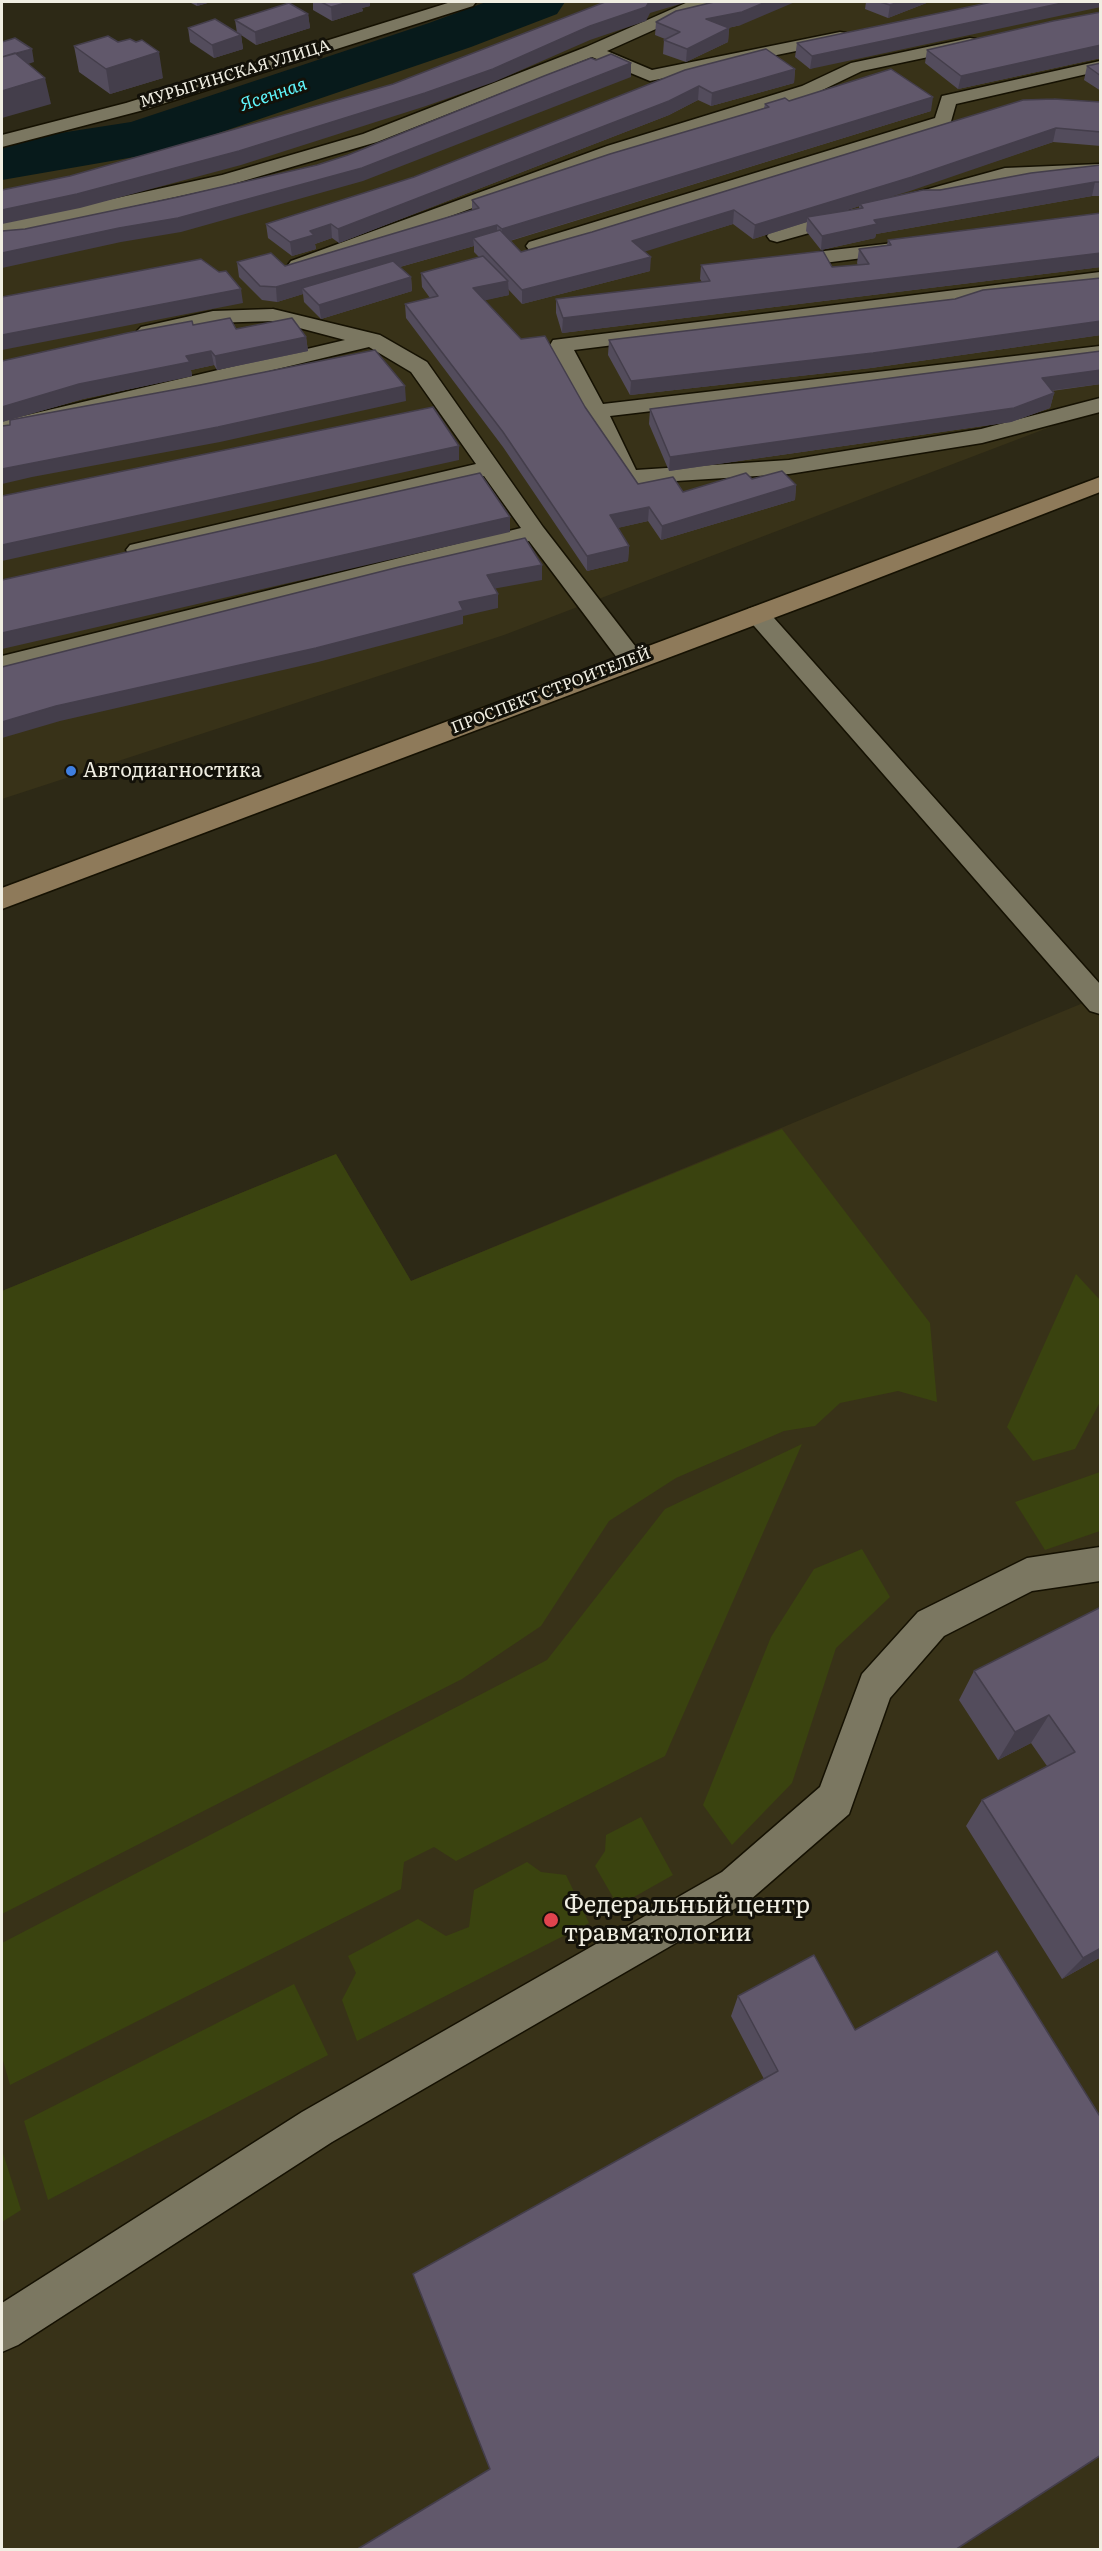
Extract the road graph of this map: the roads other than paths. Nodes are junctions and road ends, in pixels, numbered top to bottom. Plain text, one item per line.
1 (467, 2) edge
2 (701, 2) edge
3 (860, 33) edge
4 (984, 40) edge
5 (592, 51) junction
6 (1101, 66) edge
7 (948, 100) junction
8 (1007, 105) edge
9 (2, 141) edge
10 (1101, 170) edge
11 (902, 202) edge
12 (868, 211) edge
13 (2, 229) edge
14 (777, 236) dead end
15 (536, 246) edge
16 (916, 246) edge
17 (824, 257) edge
18 (298, 265) edge
19 (1101, 278) edge
20 (124, 336) edge
21 (372, 340) junction
22 (1101, 352) edge
23 (1101, 405) edge
24 (447, 406) junction
25 (423, 411) edge
26 (596, 411) junction
27 (2, 428) edge
28 (490, 468) junction
29 (1101, 484) edge
30 (536, 532) junction
31 (119, 554) edge
32 (757, 614) junction
33 (633, 660) junction
34 (2, 664) edge
35 (2, 899) edge
36 (1101, 1003) edge
37 (1101, 1564) edge
38 (2, 2329) edge

1 - 9 street, МУРЫГИНСКАЯ УЛИЦА
2 - 5 street
3 - 5 street
4 - 18 street
5 - 13 street
6 - 7 street
7 - 8 street
7 - 15 street
10 - 11 street
12 - 14 street
16 - 17 street
19 - 26 street
20 - 21 street
21 - 24 street
21 - 27 street
22 - 26 street
23 - 26 street
24 - 25 street
24 - 28 street
28 - 30 street
28 - 31 street
29 - 32 main road, ПРОСПЕКТ СТРОИТЕЛЕЙ
30 - 33 street
30 - 34 street
32 - 33 main road, ПРОСПЕКТ СТРОИТЕЛЕЙ
32 - 36 street
33 - 35 main road, ПРОСПЕКТ СТРОИТЕЛЕЙ
37 - 38 street

